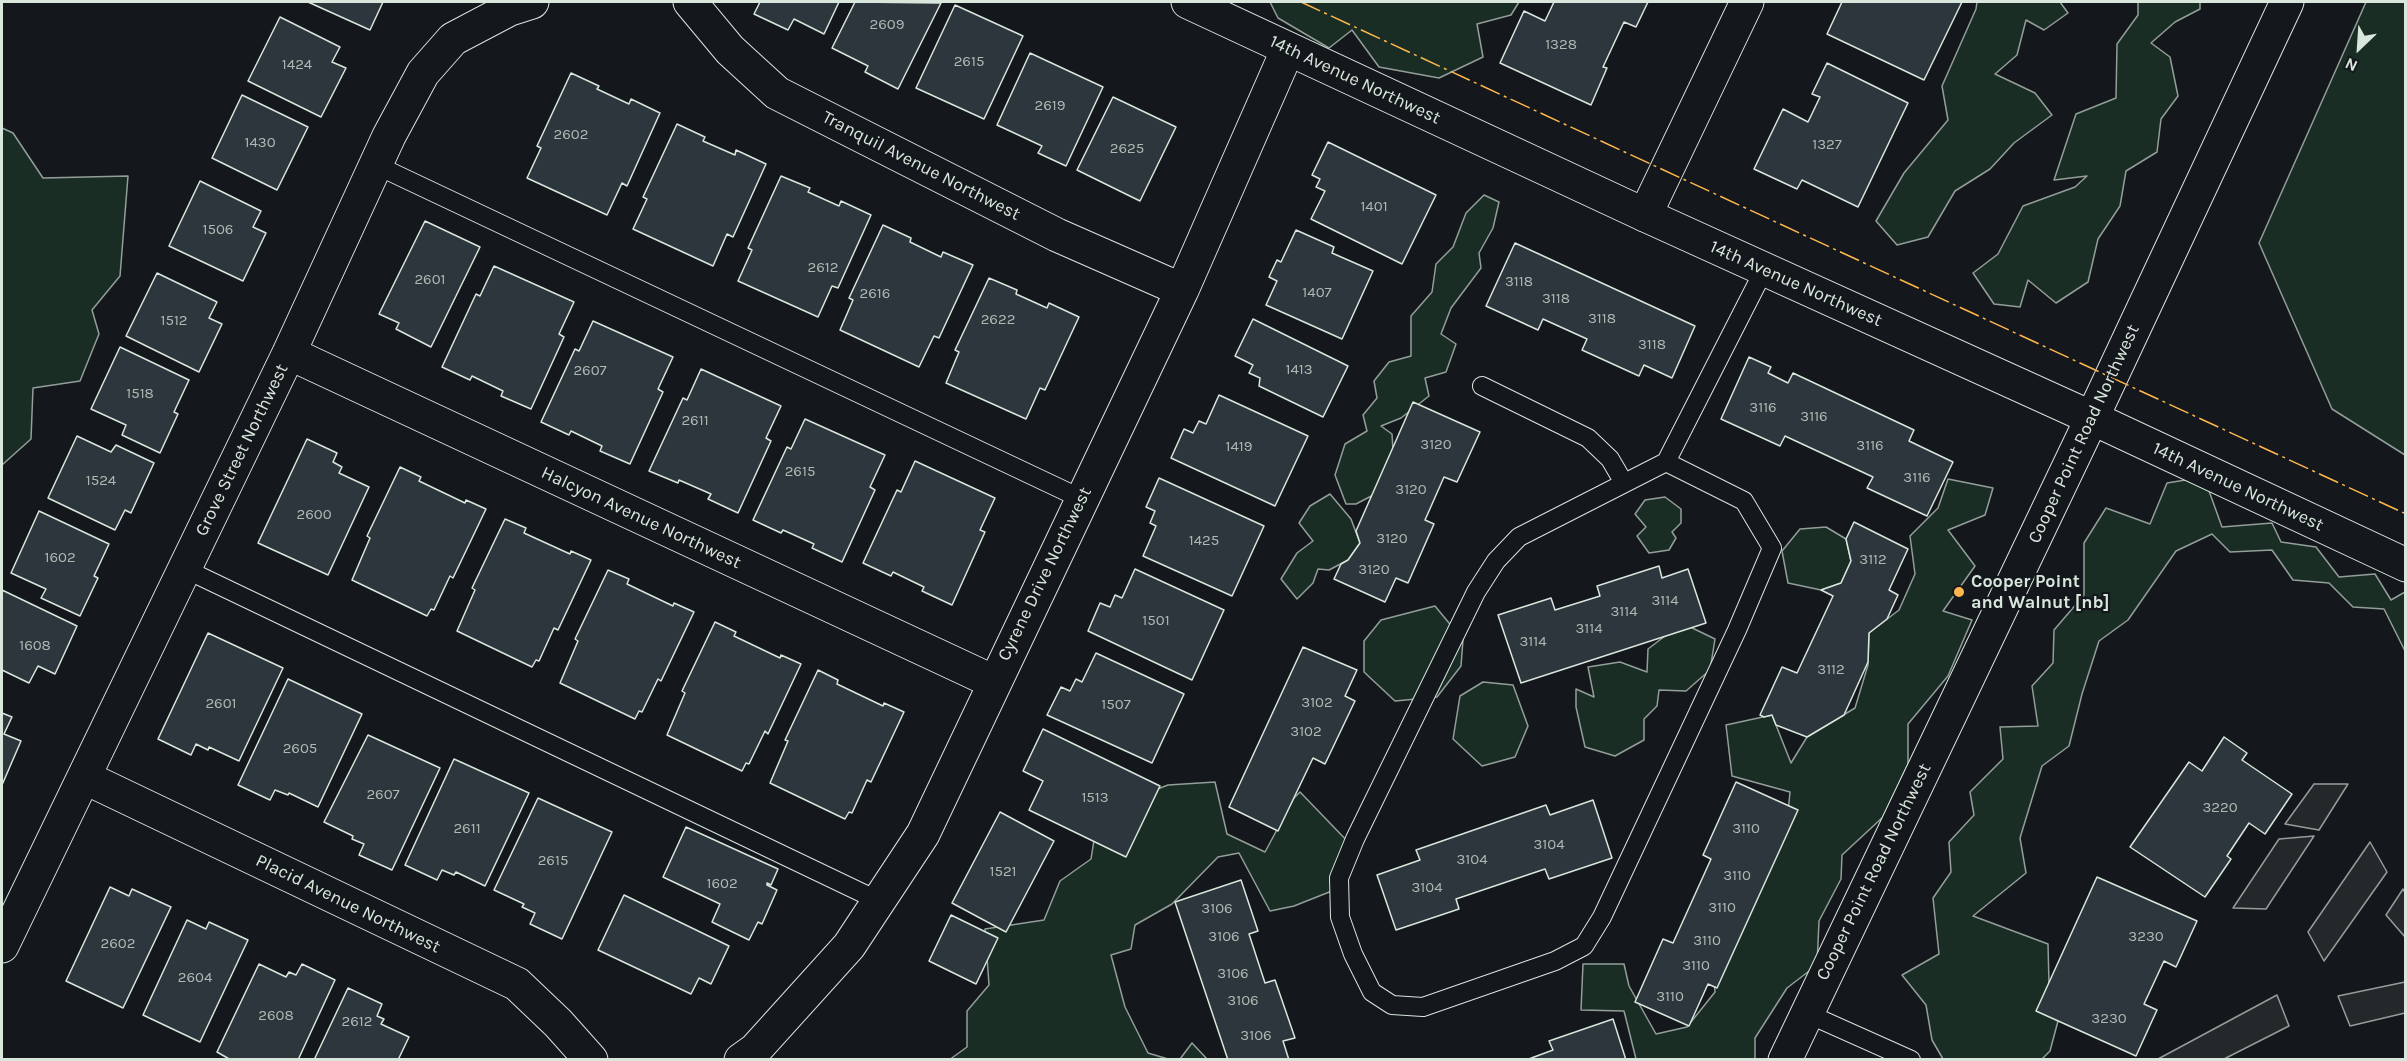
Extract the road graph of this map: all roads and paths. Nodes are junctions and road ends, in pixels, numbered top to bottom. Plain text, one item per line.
1 (532, 2) edge
2 (690, 2) edge
3 (1188, 2) edge
4 (1747, 2) edge
5 (2287, 2) edge
6 (1288, 49) junction
7 (376, 165) junction
8 (1645, 215) junction
9 (1764, 270) junction
10 (1182, 290) junction
11 (289, 353) junction
12 (1482, 386) dead end
13 (2092, 418) junction
14 (1666, 462) junction
15 (1624, 483) junction
16 (1082, 499) junction
17 (2406, 565) edge
18 (185, 569) junction
19 (994, 682) junction
20 (84, 777) junction
21 (879, 901) junction
22 (2, 946) edge
23 (1806, 1013) junction
24 (591, 1059) edge
25 (741, 1059) edge
26 (1785, 1059) edge
27 (1911, 1059) edge

1 - 7 street, Grove Street Northwest
2 - 10 street, Tranquil Avenue Northwest
3 - 6 street, 14th Avenue Northwest
4 - 8 street
5 - 13 street, Cooper Point Road Northwest
6 - 8 street, 14th Avenue Northwest
6 - 10 street, Cyrene Drive Northwest
7 - 11 street, Grove Street Northwest
7 - 16 lane
8 - 9 street, 14th Avenue Northwest
9 - 13 street, 14th Avenue Northwest
9 - 14 lane
10 - 16 street, Cyrene Drive Northwest
11 - 18 street, Grove Street Northwest
11 - 19 street, Halcyon Avenue Northwest
12 - 15 lane
13 - 17 street, 14th Avenue Northwest
13 - 23 street, Cooper Point Road Northwest
14 - 15 lane
14 - 15 lane
16 - 19 street, Cyrene Drive Northwest
18 - 20 street, Grove Street Northwest
18 - 21 lane
19 - 21 street, Cyrene Drive Northwest
20 - 22 street, Grove Street Northwest
20 - 24 street, Placid Avenue Northwest
21 - 25 street, Cyrene Drive Northwest
23 - 26 street, Cooper Point Road Northwest
23 - 27 lane

